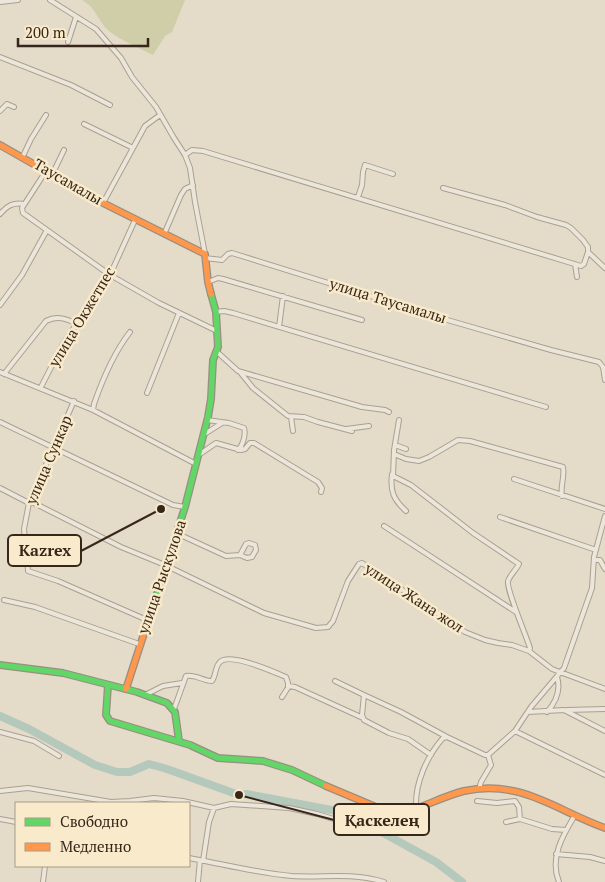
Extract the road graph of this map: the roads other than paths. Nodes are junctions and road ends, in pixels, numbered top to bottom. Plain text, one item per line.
1 (18, 0) edge
2 (50, 0) edge
3 (0, 2) edge
4 (76, 17) junction
5 (68, 42) dead end
6 (0, 57) edge
7 (110, 105) dead end
8 (14, 107) dead end
9 (0, 111) edge
10 (160, 115) junction
11 (46, 116) dead end
12 (84, 124) dead end
13 (0, 145) edge
14 (133, 148) junction
15 (64, 150) dead end
16 (185, 155) junction
17 (23, 156) junction
18 (49, 173) junction
19 (393, 174) dead end
20 (192, 185) junction
21 (443, 188) dead end
22 (358, 197) junction
23 (103, 203) junction
24 (24, 204) junction
25 (0, 214) edge
26 (135, 220) junction
27 (47, 230) junction
28 (165, 232) junction
29 (588, 252) junction
30 (205, 256) junction
31 (575, 264) junction
32 (605, 268) edge
33 (110, 274) junction
34 (577, 277) dead end
35 (208, 282) junction
36 (283, 296) junction
37 (0, 305) edge
38 (216, 312) junction
39 (179, 313) junction
40 (362, 320) dead end
41 (77, 324) junction
42 (279, 327) junction
43 (130, 332) dead end
44 (217, 332) junction
45 (216, 351) junction
46 (238, 371) junction
47 (2, 373) edge
48 (605, 380) edge
49 (40, 387) junction
50 (147, 393) dead end
51 (74, 402) junction
52 (546, 407) dead end
53 (93, 410) junction
54 (389, 412) dead end
55 (293, 418) junction
56 (207, 420) junction
57 (400, 420) dead end
58 (0, 422) edge
59 (222, 423) junction
60 (369, 426) dead end
61 (344, 429) junction
62 (293, 431) dead end
63 (352, 431) dead end
64 (203, 435) junction
65 (395, 445) junction
66 (54, 448) junction
67 (406, 449) dead end
68 (238, 450) junction
69 (394, 454) junction
70 (198, 455) junction
71 (196, 464) junction
72 (392, 474) junction
73 (514, 479) dead end
74 (0, 488) edge
75 (321, 492) dead end
76 (562, 496) junction
77 (29, 502) junction
78 (185, 507) junction
79 (605, 509) edge
80 (406, 511) dead end
81 (605, 516) edge
82 (500, 517) dead end
83 (384, 526) dead end
84 (176, 533) junction
85 (596, 550) junction
86 (240, 555) junction
87 (594, 560) junction
88 (165, 565) junction
89 (605, 568) edge
90 (4, 600) dead end
91 (517, 613) junction
92 (147, 620) junction
93 (139, 644) junction
94 (529, 650) junction
95 (0, 665) edge
96 (560, 673) junction
97 (557, 677) junction
98 (335, 681) dead end
99 (182, 683) junction
100 (108, 684) junction
101 (288, 688) junction
102 (126, 689) junction
103 (605, 689) edge
104 (145, 695) junction
105 (364, 695) junction
106 (282, 697) dead end
107 (174, 709) junction
108 (605, 709) edge
109 (566, 710) junction
110 (527, 712) junction
111 (547, 712) junction
112 (363, 718) junction
113 (515, 730) junction
114 (605, 731) edge
115 (0, 732) edge
116 (447, 737) junction
117 (179, 741) junction
118 (431, 755) junction
119 (488, 755) junction
120 (59, 756) dead end
121 (605, 775) edge
122 (478, 789) junction
123 (0, 791) edge
124 (477, 801) dead end
125 (121, 802) edge
126 (121, 802) edge
127 (187, 802) edge
128 (190, 803) edge
129 (416, 807) junction
130 (214, 808) junction
131 (575, 815) junction
132 (0, 819) edge
133 (520, 819) junction
134 (15, 822) edge
135 (506, 822) dead end
136 (357, 826) dead end
137 (605, 828) edge
138 (566, 830) junction
139 (556, 854) junction
140 (190, 858) edge
141 (201, 860) junction
142 (605, 861) edge
143 (45, 867) edge
144 (43, 882) edge
145 (198, 882) edge
146 (384, 882) edge
147 (559, 882) edge

1 - 3 street
2 - 4 street
4 - 5 street
4 - 10 street
6 - 7 street
8 - 9 street
10 - 14 street
10 - 16 street
11 - 17 street
12 - 14 street
13 - 17 street, Таусамалы
14 - 23 street
15 - 18 street
16 - 20 street
16 - 22 street
17 - 18 street, Таусамалы
18 - 23 street, Таусамалы
18 - 24 street
19 - 22 street
20 - 28 street
20 - 30 street
21 - 29 street
22 - 31 street
23 - 26 street, Таусамалы
24 - 25 street
24 - 27 street
26 - 28 street
26 - 33 street, улица Окжетпес
27 - 33 street
27 - 37 street
28 - 30 street
29 - 31 street
29 - 32 street
30 - 35 street, улица Рыскулова
30 - 48 street, улица Таусамалы
31 - 34 street
33 - 39 street
33 - 41 street, улица Окжетпес
35 - 36 street
35 - 38 street, улица Рыскулова
36 - 40 street
36 - 42 street
38 - 42 street
38 - 44 street, улица Рыскулова
39 - 44 street
39 - 50 street
41 - 47 street
41 - 49 street, улица Окжетпес
42 - 52 street
43 - 53 street
44 - 45 street, улица Рыскулова
45 - 46 street
45 - 56 street, улица Рыскулова
46 - 54 street
46 - 55 street
47 - 49 street
49 - 51 street
51 - 53 street
51 - 66 street, улица Сункар
53 - 71 street
55 - 61 street
55 - 62 street
56 - 59 street
56 - 64 street, улица Рыскулова
57 - 65 street
58 - 66 street
59 - 64 street
59 - 68 street
60 - 61 street
61 - 63 street
64 - 70 street, улица Рыскулова
65 - 67 street
65 - 69 street
66 - 77 street, улица Сункар
66 - 78 street
68 - 70 street
68 - 75 street
69 - 72 street
69 - 76 street
70 - 71 street, улица Рыскулова
71 - 78 street, улица Рыскулова
72 - 80 street
72 - 91 street
73 - 76 street
74 - 77 street, улица Жана жол
76 - 79 street
77 - 88 street, улица Жана жол
77 - 92 street, улица Сункар
78 - 84 street, улица Рыскулова
81 - 85 street
82 - 85 street
83 - 91 street
84 - 86 street
84 - 88 street, улица Рыскулова
85 - 87 street
86 - 86 street
87 - 89 street
87 - 96 street
88 - 92 street, улица Рыскулова
88 - 94 street, улица Жана жол
90 - 93 street
91 - 94 street
92 - 93 street, улица Рыскулова
93 - 102 street, улица Рыскулова
94 - 96 street
95 - 100 street
96 - 97 street
96 - 103 street
97 - 110 street
97 - 111 street
98 - 105 street
99 - 101 street
99 - 104 street
99 - 107 street
100 - 102 street
100 - 117 street
101 - 106 street
101 - 112 street
102 - 104 street
104 - 107 street
105 - 112 street
105 - 116 street
107 - 117 street
108 - 109 street
109 - 111 street
109 - 114 street
110 - 111 street
110 - 113 street
112 - 118 street
113 - 119 street
113 - 121 street
115 - 120 street
116 - 118 street
116 - 119 street
117 - 129 street
118 - 129 street
119 - 122 street
122 - 129 street
122 - 131 street
123 - 125 street
124 - 133 street
126 - 127 street
128 - 130 street
130 - 136 street
130 - 141 street
131 - 137 street
131 - 138 street
132 - 134 street
133 - 135 street
133 - 138 street
138 - 139 street
139 - 142 street
139 - 147 street
140 - 141 street
141 - 145 street
141 - 146 street
143 - 144 street

